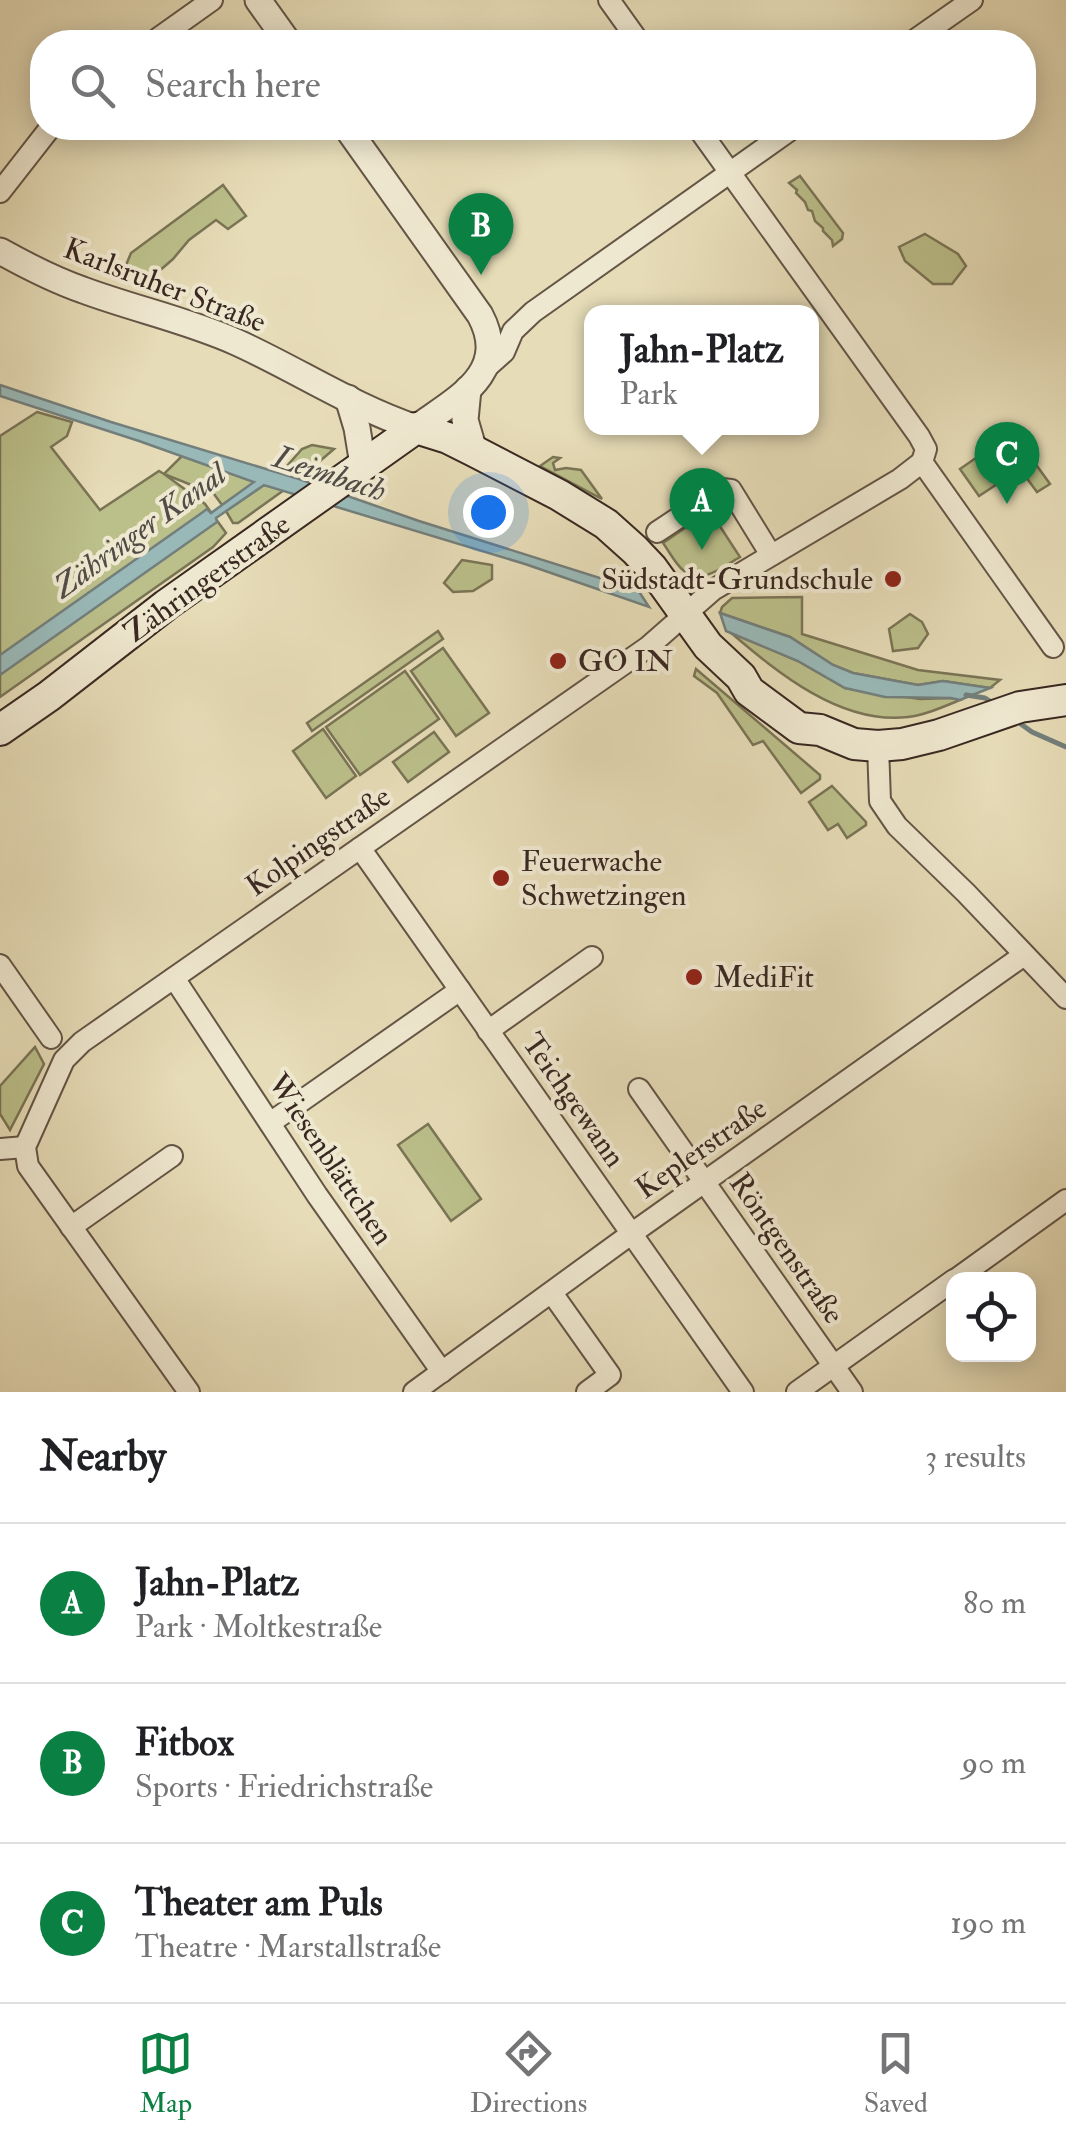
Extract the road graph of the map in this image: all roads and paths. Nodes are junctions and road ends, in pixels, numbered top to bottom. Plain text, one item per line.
1 (212, 0) edge
2 (258, 0) edge
3 (609, 0) edge
4 (960, 3) edge
5 (170, 30) edge
6 (279, 30) edge
7 (630, 30) edge
8 (927, 30) edge
9 (41, 140) edge
10 (356, 140) edge
11 (707, 140) edge
12 (776, 140) edge
13 (730, 172) junction
14 (0, 192) edge
15 (0, 251) edge
16 (486, 368) junction
17 (468, 389) junction
18 (348, 398) junction
19 (416, 428) junction
20 (474, 451) junction
21 (922, 462) junction
22 (363, 465) junction
23 (657, 532) dead end
24 (772, 555) junction
25 (686, 615) junction
26 (1053, 647) dead end
27 (1066, 700) edge
28 (0, 730) edge
29 (878, 746) junction
30 (360, 848) junction
31 (1024, 955) junction
32 (592, 958) dead end
33 (0, 964) edge
34 (174, 978) junction
35 (460, 990) junction
36 (1066, 998) edge
37 (488, 1032) junction
38 (52, 1038) dead end
39 (639, 1089) dead end
40 (270, 1124) junction
41 (24, 1147) junction
42 (0, 1148) edge
43 (172, 1156) dead end
44 (703, 1182) junction
45 (1066, 1200) edge
46 (72, 1227) junction
47 (631, 1234) junction
48 (965, 1272) edge
49 (946, 1286) edge
50 (552, 1292) junction
51 (834, 1366) junction
52 (442, 1372) junction
53 (189, 1392) edge
54 (414, 1392) edge
55 (587, 1392) edge
56 (743, 1392) edge
57 (797, 1392) edge
58 (852, 1392) edge

1 - 5 street
2 - 6 street
3 - 7 street
4 - 8 street
9 - 14 street
10 - 16 street
11 - 13 street
12 - 13 street
13 - 16 street
13 - 21 street
15 - 18 street, Karlsruher Straße
16 - 17 street
17 - 19 street
17 - 20 street
18 - 19 street, Karlsruher Straße
18 - 22 street
19 - 20 main road
19 - 22 main road, Zähringerstraße
20 - 25 main road
21 - 24 street, Kolpingstraße
21 - 26 street
22 - 28 main road, Zähringerstraße
23 - 24 street
24 - 25 street, Kolpingstraße
25 - 29 main road
25 - 30 street, Kolpingstraße
27 - 29 main road
29 - 31 street
30 - 34 street, Kolpingstraße
30 - 35 street, Teichgewann
31 - 36 street
31 - 44 street, Keplerstraße
32 - 37 street
33 - 38 street
34 - 40 street, Wiesenblättchen
34 - 41 street, Kolpingstraße
35 - 37 street, Teichgewann
35 - 40 street
37 - 47 street, Teichgewann
39 - 44 street, Röntgenstraße
40 - 52 street, Wiesenblättchen
41 - 42 street
41 - 46 street
43 - 46 street
44 - 47 street, Keplerstraße
44 - 51 street, Röntgenstraße
45 - 48 street
46 - 53 street
47 - 50 street, Keplerstraße
47 - 56 street, Teichgewann
49 - 51 street
50 - 52 street, Keplerstraße
50 - 55 street
51 - 57 street
51 - 58 street, Röntgenstraße
52 - 54 street, Keplerstraße

